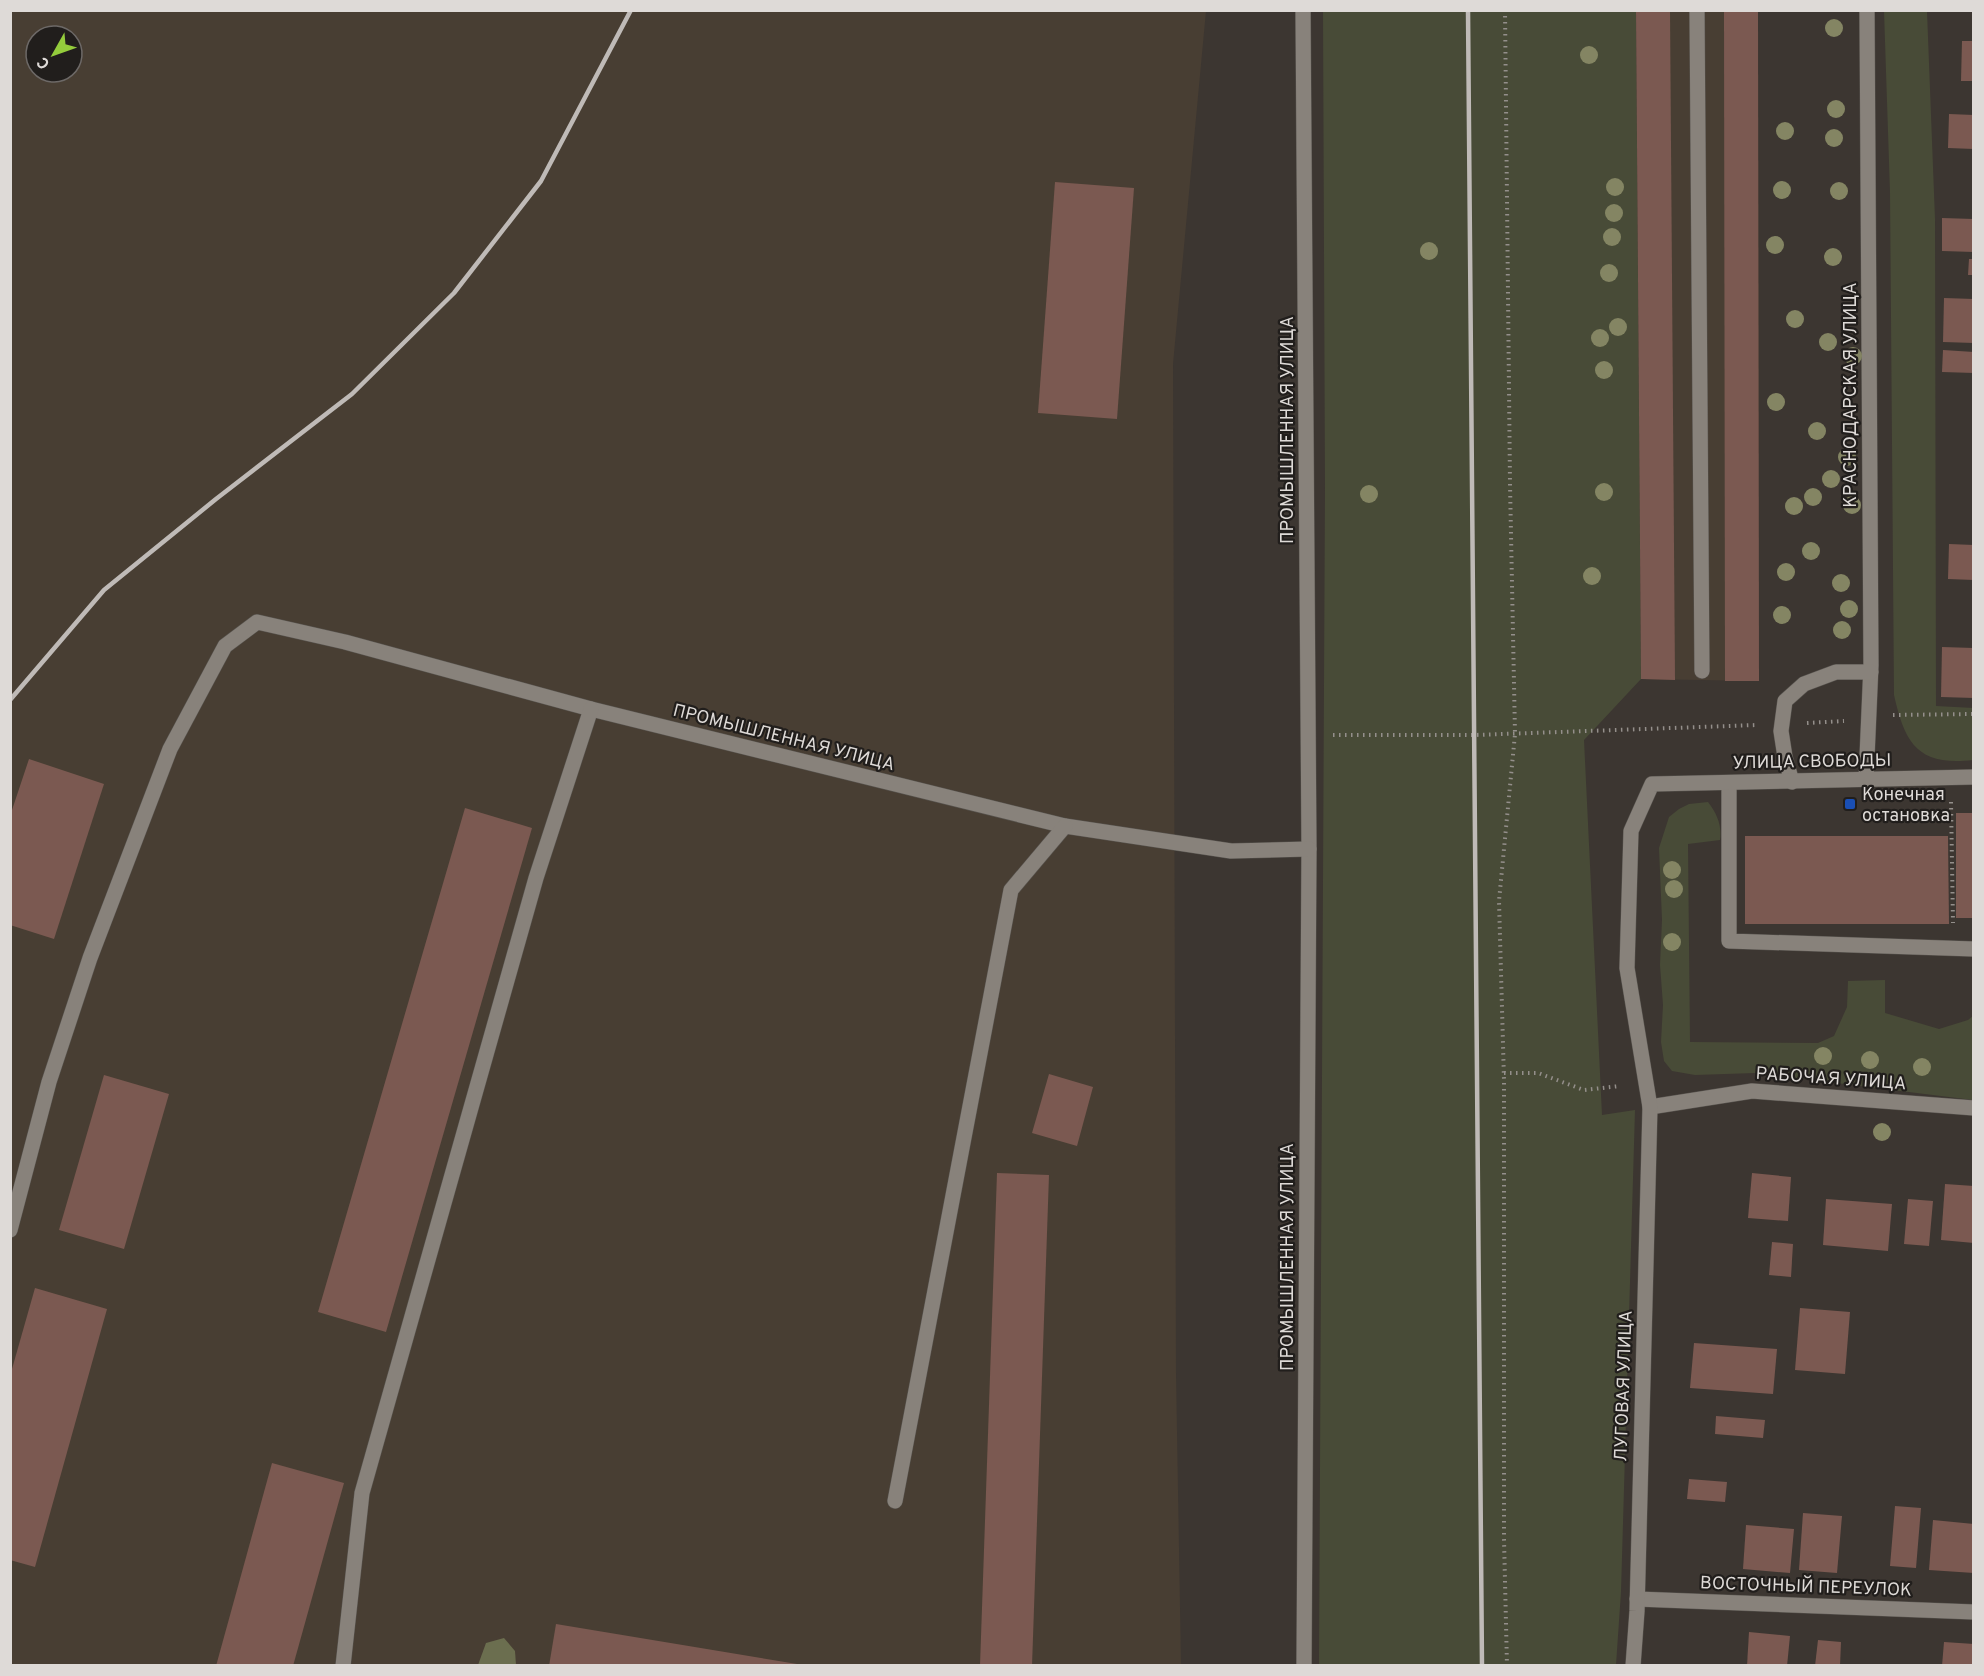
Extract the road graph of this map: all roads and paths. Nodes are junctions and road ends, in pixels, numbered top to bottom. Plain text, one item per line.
1 (1303, 10) edge
2 (1504, 10) edge
3 (1697, 10) edge
4 (1867, 10) edge
5 (1701, 671) dead end
6 (1870, 672) junction
7 (591, 709) junction
8 (1974, 714) edge
9 (1868, 718) junction
10 (1782, 724) junction
11 (1308, 734) junction
12 (1515, 734) junction
13 (1974, 777) edge
14 (1866, 780) junction
15 (1792, 782) junction
16 (1729, 783) junction
17 (1652, 784) joint
18 (1951, 797) dead end
19 (1065, 826) junction
20 (1309, 849) junction
21 (1953, 948) junction
22 (1974, 949) edge
23 (1504, 1073) junction
24 (1647, 1083) junction
25 (1650, 1107) junction
26 (1974, 1108) edge
27 (10, 1230) edge
28 (895, 1501) dead end
29 (1637, 1599) junction
30 (1974, 1612) edge
31 (343, 1665) edge
32 (1304, 1665) edge
33 (1507, 1665) edge
34 (1633, 1665) edge

1 - 11 street, ПРОМЫШЛЕННАЯ УЛИЦА
2 - 12 path
3 - 5 street
4 - 6 street, КРАСНОДАРСКАЯ УЛИЦА
6 - 9 street, КРАСНОДАРСКАЯ УЛИЦА
6 - 10 street
7 - 19 street, ПРОМЫШЛЕННАЯ УЛИЦА
7 - 27 street, ПРОМЫШЛЕННАЯ УЛИЦА
7 - 31 street
8 - 9 path
9 - 10 path
9 - 14 street, КРАСНОДАРСКАЯ УЛИЦА
10 - 12 path
10 - 15 street
11 - 12 path
11 - 20 street, ПРОМЫШЛЕННАЯ УЛИЦА
12 - 23 path
13 - 14 street, УЛИЦА СВОБОДЫ
14 - 15 street, УЛИЦА СВОБОДЫ
15 - 16 street, УЛИЦА СВОБОДЫ
16 - 17 street, УЛИЦА СВОБОДЫ
16 - 21 street
17 - 24 street, ЛУГОВАЯ УЛИЦА
18 - 21 path
19 - 20 street, ПРОМЫШЛЕННАЯ УЛИЦА
19 - 28 street
20 - 32 street, ПРОМЫШЛЕННАЯ УЛИЦА
21 - 22 street
23 - 24 path
23 - 33 path
24 - 25 street, ЛУГОВАЯ УЛИЦА
25 - 26 street, РАБОЧАЯ УЛИЦА
25 - 29 street, ЛУГОВАЯ УЛИЦА
29 - 30 street, ВОСТОЧНЫЙ ПЕРЕУЛОК
29 - 34 street, ЛУГОВАЯ УЛИЦА

